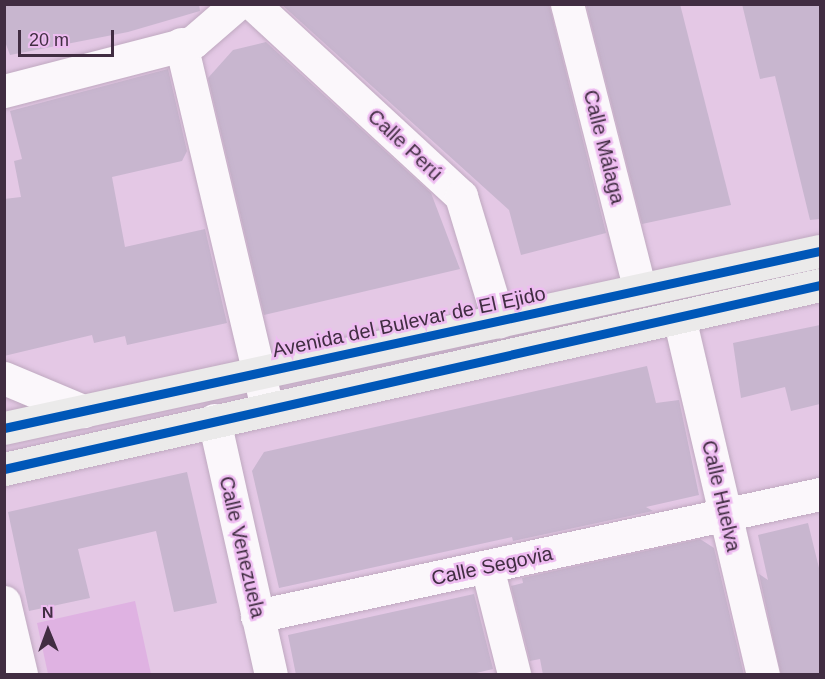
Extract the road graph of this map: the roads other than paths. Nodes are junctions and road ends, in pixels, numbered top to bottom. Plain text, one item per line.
1 (237, 4) edge
2 (253, 4) edge
3 (567, 4) edge
4 (181, 44) junction
5 (4, 91) edge
6 (820, 251) edge
7 (820, 274) edge
8 (820, 285) edge
9 (640, 290) junction
10 (776, 295) junction
11 (679, 317) junction
12 (499, 321) junction
13 (257, 373) junction
14 (4, 378) edge
15 (267, 409) junction
16 (83, 411) junction
17 (214, 420) junction
18 (4, 428) edge
19 (4, 469) edge
20 (820, 494) edge
21 (727, 517) junction
22 (487, 567) junction
23 (4, 602) edge
24 (257, 616) junction
25 (21, 675) edge
26 (271, 675) edge
27 (514, 675) edge
28 (763, 675) edge

1 - 4 street
2 - 12 street, Calle Perú
3 - 9 street, Calle Málaga
4 - 5 street
4 - 13 street
6 - 9 main road, Avenida del Bulevar de El Ejido
7 - 10 street
8 - 10 main road
9 - 12 main road, Avenida del Bulevar de El Ejido
10 - 11 main road
11 - 15 main road
11 - 21 street, Calle Huelva
12 - 13 main road, Avenida del Bulevar de El Ejido
13 - 15 street, Avenida del Bulevar de El Ejido
13 - 16 main road, Avenida del Bulevar de El Ejido
14 - 16 street
15 - 17 main road
16 - 18 main road, Avenida del Bulevar de El Ejido
17 - 19 main road
17 - 24 street, Calle Venezuela
20 - 21 street, Calle Segovia
21 - 22 street, Calle Segovia
21 - 28 street, Calle Huelva
22 - 24 street, Calle Segovia
22 - 27 street
23 - 25 street
24 - 26 street, Calle Venezuela

